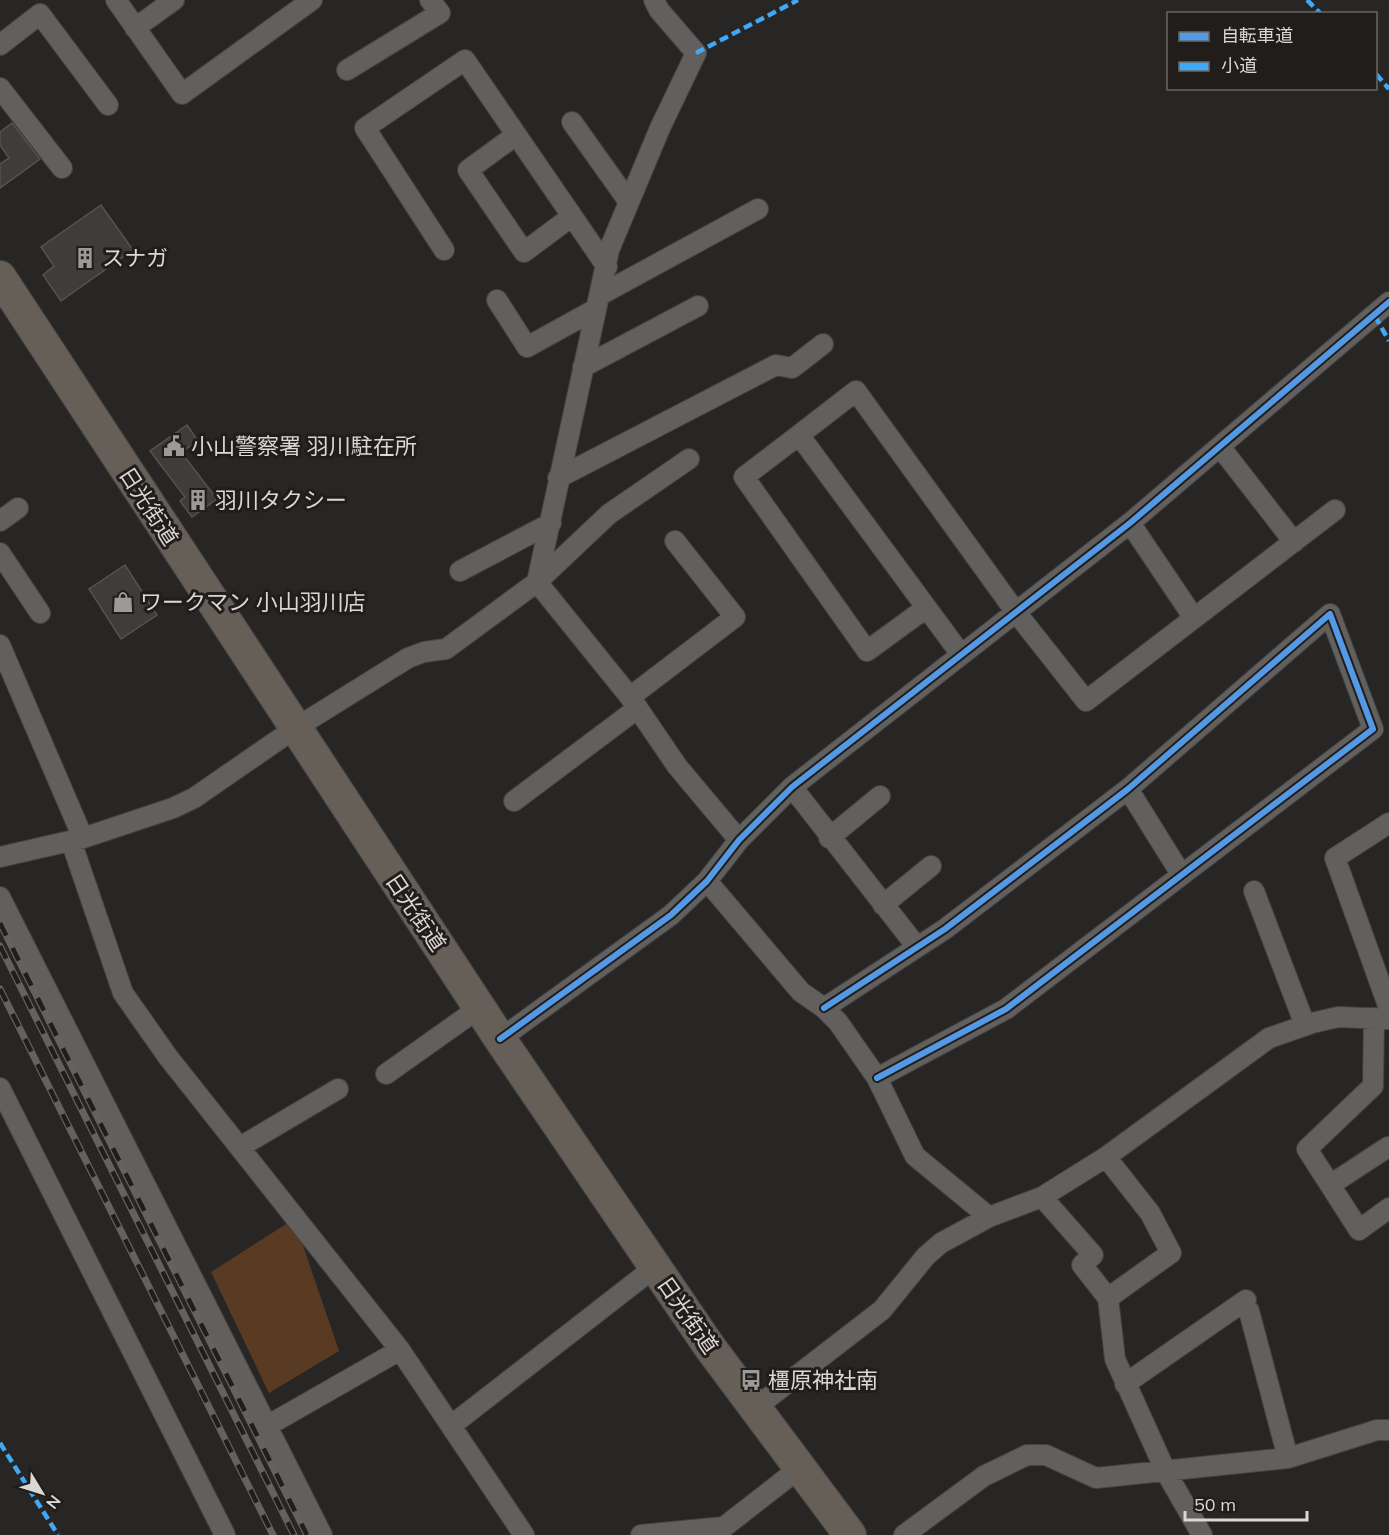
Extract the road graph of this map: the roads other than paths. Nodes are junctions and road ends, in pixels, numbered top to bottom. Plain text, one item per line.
1 (116, 0) edge
2 (174, 0) edge
3 (312, 0) edge
4 (430, 0) edge
5 (654, 0) edge
6 (135, 28) junction
7 (0, 45) edge
8 (347, 70) dead end
9 (0, 88) edge
10 (108, 105) dead end
11 (572, 122) dead end
12 (516, 135) junction
13 (62, 168) dead end
14 (629, 202) junction
15 (758, 209) dead end
16 (571, 217) junction
17 (444, 250) dead end
18 (607, 267) junction
19 (0, 277) edge
20 (497, 300) dead end
21 (598, 302) junction
22 (1389, 302) edge
23 (698, 306) dead end
24 (823, 344) dead end
25 (583, 367) junction
26 (799, 435) junction
27 (1221, 448) junction
28 (689, 459) dead end
29 (558, 478) junction
30 (18, 508) dead end
31 (1335, 510) dead end
32 (0, 521) edge
33 (551, 523) junction
34 (1130, 523) junction
35 (675, 541) dead end
36 (1294, 542) junction
37 (0, 553) edge
38 (460, 572) dead end
39 (537, 582) junction
40 (926, 608) junction
41 (1016, 611) junction
42 (40, 614) dead end
43 (1194, 618) junction
44 (0, 645) edge
45 (960, 653) junction
46 (634, 702) junction
47 (294, 729) junction
48 (792, 787) junction
49 (1128, 789) junction
50 (880, 796) dead end
51 (514, 801) dead end
52 (1389, 823) edge
53 (829, 838) junction
54 (77, 839) junction
55 (739, 840) junction
56 (0, 857) edge
57 (931, 866) dead end
58 (1181, 874) junction
59 (707, 881) junction
60 (1254, 891) dead end
61 (0, 897) edge
62 (883, 905) junction
63 (917, 947) junction
64 (479, 1008) junction
65 (824, 1008) junction
66 (1384, 1015) edge
67 (1305, 1025) junction
68 (500, 1039) junction
69 (386, 1074) dead end
70 (877, 1078) junction
71 (0, 1088) edge
72 (338, 1089) dead end
73 (240, 1147) junction
74 (1388, 1147) edge
75 (1106, 1157) junction
76 (1330, 1185) junction
77 (1042, 1197) junction
78 (1389, 1208) edge
79 (989, 1217) junction
80 (655, 1267) junction
81 (1108, 1298) junction
82 (400, 1350) junction
83 (1125, 1384) junction
84 (755, 1408) junction
85 (452, 1425) junction
86 (267, 1426) junction
87 (1389, 1430) edge
88 (1288, 1458) junction
89 (801, 1467) junction
90 (1166, 1472) junction
91 (721, 1531) edge
92 (225, 1535) edge
93 (322, 1535) edge
94 (524, 1535) edge
95 (640, 1535) edge
96 (850, 1535) edge
97 (904, 1535) edge
98 (1202, 1535) edge

1 - 6 street
2 - 6 street
3 - 6 street
4 - 8 street
5 - 14 street
7 - 10 street
9 - 13 street
11 - 14 street
12 - 16 street
12 - 16 street
12 - 17 street
14 - 18 street
15 - 21 street
16 - 18 street
18 - 21 street
19 - 47 highway, 日光街道
20 - 21 street
21 - 25 street
22 - 27 street
23 - 25 street
24 - 29 street
25 - 29 street
26 - 40 street
26 - 40 street
26 - 41 street
27 - 34 street
27 - 36 street
28 - 39 street
29 - 33 street
30 - 32 street
31 - 36 street
33 - 38 street
33 - 39 street
34 - 41 street
34 - 43 street
35 - 46 street
36 - 43 street
37 - 42 street
39 - 46 street
39 - 47 street
40 - 45 street
41 - 43 street
41 - 45 street
44 - 54 street
45 - 48 street
46 - 51 street
46 - 55 street
47 - 54 street
47 - 64 highway, 日光街道
48 - 53 street
48 - 55 street
49 - 58 street
49 - 58 street
49 - 63 street
50 - 53 street
52 - 66 street
53 - 62 street
54 - 56 street
54 - 73 street
55 - 59 street
57 - 62 street
58 - 70 street
59 - 65 street
59 - 68 street
60 - 67 street
61 - 86 street
62 - 63 street
63 - 65 street
64 - 68 highway, 日光街道
64 - 69 street
65 - 70 street
66 - 67 street
66 - 76 street
67 - 75 street
68 - 80 highway, 日光街道
70 - 79 street
71 - 92 street
72 - 73 street
73 - 82 street
74 - 76 street
75 - 77 street
75 - 81 street
76 - 78 street
77 - 79 street
77 - 81 street
79 - 84 street
80 - 84 highway, 日光街道
80 - 85 street
81 - 83 street
82 - 85 street
82 - 86 street
83 - 88 street
83 - 90 street
84 - 89 highway, 日光街道
85 - 94 street
86 - 93 street
87 - 88 street
88 - 90 street
89 - 91 street
89 - 96 highway, 日光街道
90 - 97 street
90 - 98 street
91 - 95 street

